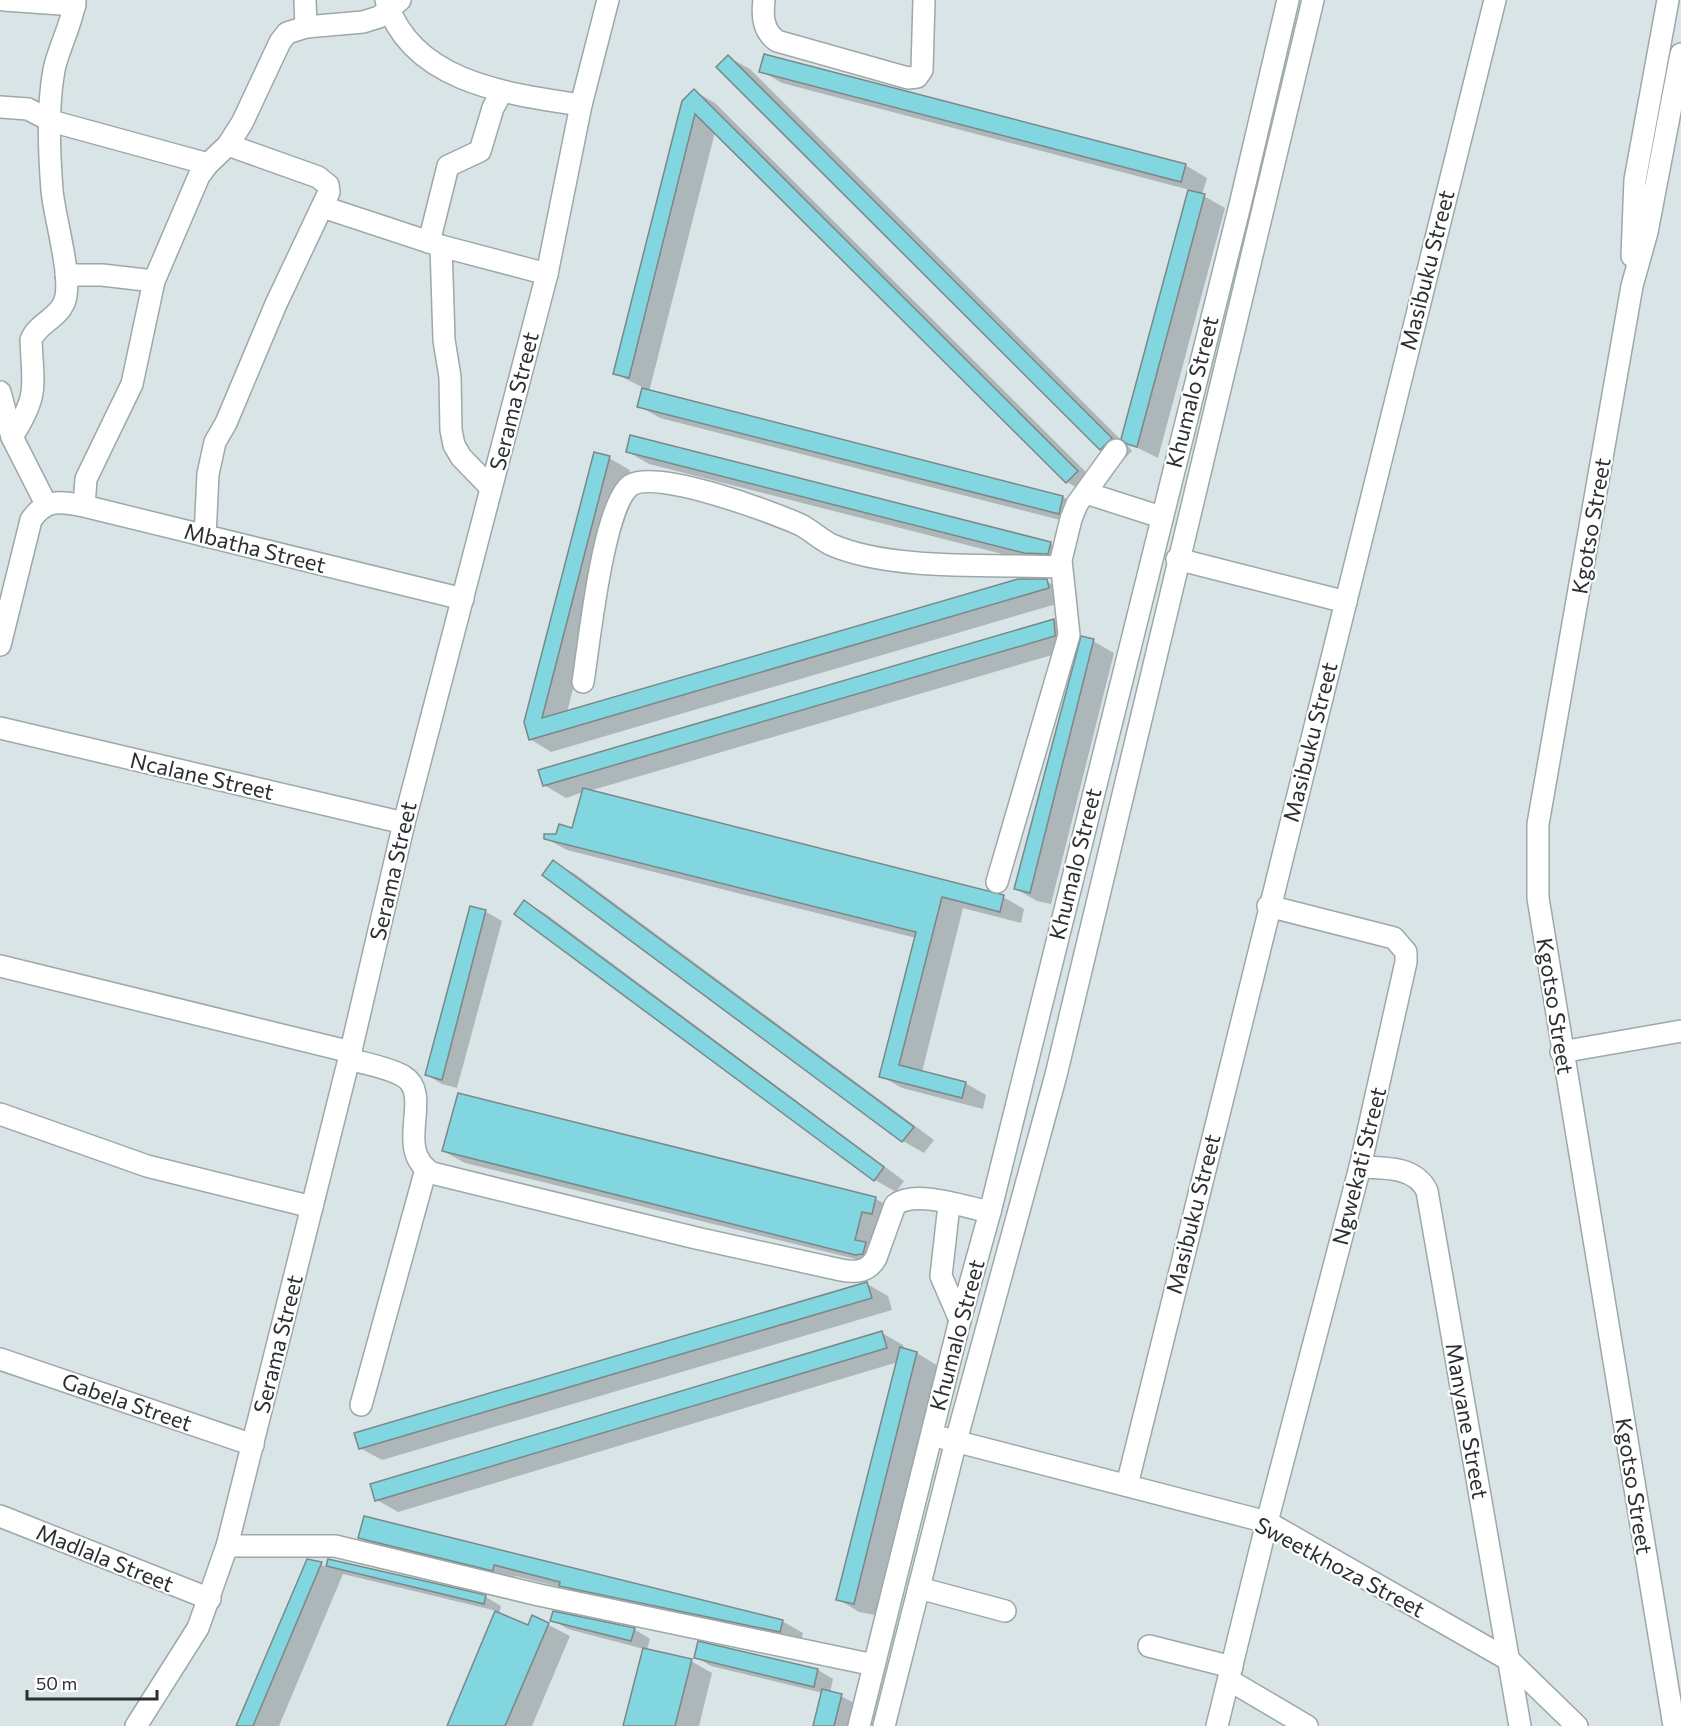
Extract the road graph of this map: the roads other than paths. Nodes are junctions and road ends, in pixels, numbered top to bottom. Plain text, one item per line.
1 (4, 0) edge
2 (304, 0) edge
3 (609, 0) edge
4 (764, 0) edge
5 (924, 0) edge
6 (1288, 0) edge
7 (1313, 0) edge
8 (1495, 0) edge
9 (1668, 0) edge
10 (75, 2) edge
11 (391, 3) edge
12 (306, 27) junction
13 (1656, 62) junction
14 (1680, 62) edge
15 (501, 93) junction
16 (581, 105) junction
17 (0, 107) edge
18 (51, 121) junction
19 (228, 145) junction
20 (208, 164) junction
21 (323, 207) junction
22 (435, 244) junction
23 (547, 274) junction
24 (66, 275) junction
25 (154, 281) junction
26 (1632, 286) junction
27 (0, 392) edge
28 (1181, 433) junction
29 (12, 437) junction
30 (1116, 450) dead end
31 (1196, 482) junction
32 (492, 488) junction
33 (1086, 493) junction
34 (46, 504) junction
35 (84, 506) junction
36 (1161, 517) junction
37 (206, 536) junction
38 (1178, 559) junction
39 (1061, 567) junction
40 (463, 599) junction
41 (1346, 602) junction
42 (0, 645) edge
43 (584, 682) dead end
44 (0, 728) edge
45 (404, 823) junction
46 (997, 882) dead end
47 (1269, 906) junction
48 (0, 966) edge
49 (1681, 1031) edge
50 (1562, 1052) junction
51 (350, 1055) junction
52 (0, 1114) edge
53 (1360, 1167) junction
54 (426, 1169) junction
55 (949, 1204) junction
56 (312, 1207) junction
57 (990, 1212) junction
58 (960, 1320) junction
59 (0, 1359) edge
60 (361, 1405) dead end
61 (931, 1435) junction
62 (956, 1441) junction
63 (253, 1445) junction
64 (1127, 1485) junction
65 (0, 1516) edge
66 (1267, 1522) junction
67 (227, 1546) junction
68 (919, 1588) junction
69 (210, 1599) junction
70 (1005, 1611) dead end
71 (1149, 1646) dead end
72 (1509, 1660) junction
73 (874, 1665) junction
74 (1230, 1674) junction
75 (136, 1726) edge
76 (859, 1726) edge
77 (884, 1726) edge
78 (1217, 1726) edge
79 (1306, 1726) edge
80 (1520, 1726) edge
81 (1576, 1726) edge
82 (1674, 1726) edge

1 - 10 street
2 - 12 street
3 - 16 street, Serama Street
4 - 5 street
6 - 28 street, Khumalo Street
7 - 31 street, Khumalo Street
8 - 41 street, Masibuku Street
9 - 13 street, Kgotso Street
10 - 18 street
11 - 12 street
11 - 15 street
12 - 19 street
13 - 14 street
13 - 26 street, Kgotso Street
14 - 26 street, Kgotso Street
15 - 16 street
15 - 22 street
16 - 23 street, Serama Street
17 - 18 street
18 - 20 street
18 - 24 street
19 - 20 street
19 - 21 street
20 - 25 street
21 - 22 street
21 - 37 street
22 - 23 street
22 - 32 street
23 - 32 street, Serama Street
24 - 25 street
24 - 29 street
25 - 35 street
26 - 50 street, Kgotso Street
27 - 29 street
28 - 31 street
28 - 36 street, Khumalo Street
29 - 34 street
30 - 33 street
31 - 38 street, Khumalo Street
32 - 40 street, Serama Street
33 - 36 street
33 - 39 street
34 - 35 street, Mbatha Street
34 - 42 street
35 - 37 street, Mbatha Street
36 - 57 street, Khumalo Street
37 - 40 street, Mbatha Street
38 - 41 street
38 - 62 street, Khumalo Street
39 - 43 street
39 - 46 street
40 - 45 street, Serama Street
41 - 47 street, Masibuku Street
44 - 45 street, Ncalane Street
45 - 51 street, Serama Street
47 - 53 street, Ngwekati Street
47 - 64 street, Masibuku Street
48 - 51 street
49 - 50 street
50 - 82 street, Kgotso Street
51 - 54 street
51 - 56 street, Serama Street
52 - 56 street
53 - 66 street, Ngwekati Street
53 - 72 street, Manyane Street
54 - 55 street
54 - 60 street
55 - 57 street
55 - 58 street
56 - 63 street, Serama Street
57 - 58 street, Khumalo Street
58 - 61 street, Khumalo Street
59 - 63 street, Gabela Street
61 - 62 street, Sweetkhoza Street
61 - 73 street, Khumalo Street
62 - 64 street, Sweetkhoza Street
62 - 68 street, Khumalo Street
63 - 67 street, Serama Street
64 - 66 street, Sweetkhoza Street
65 - 69 street, Madlala Street
66 - 72 street, Sweetkhoza Street
66 - 74 street, Ngwekati Street
67 - 69 street, Serama Street
67 - 73 street
68 - 70 street
68 - 77 street, Khumalo Street
69 - 75 street, Serama Street
71 - 74 street
72 - 80 street, Manyane Street
72 - 81 street, Sweetkhoza Street
73 - 76 street, Khumalo Street
74 - 78 street, Ngwekati Street
74 - 79 street

